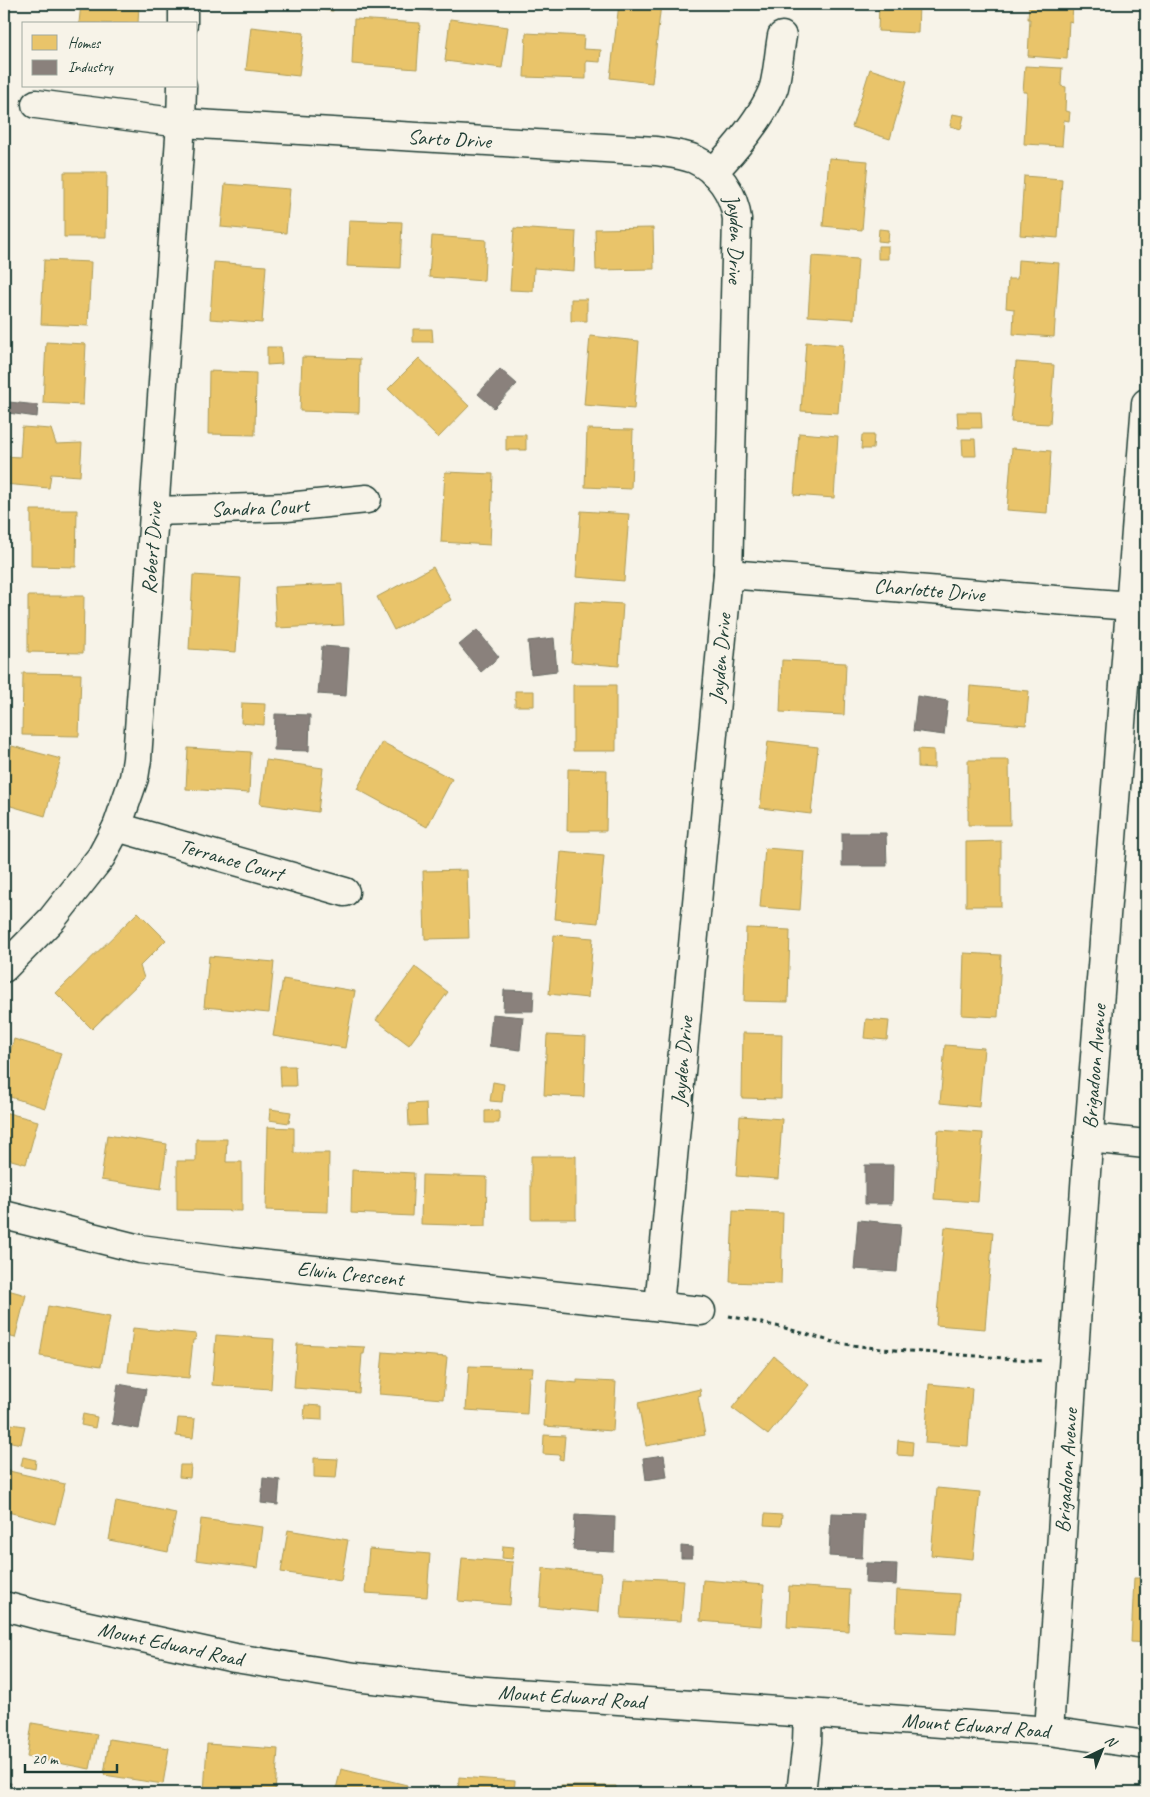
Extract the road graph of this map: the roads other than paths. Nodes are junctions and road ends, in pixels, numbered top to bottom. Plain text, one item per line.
1 (183, 4) edge
2 (183, 22) edge
3 (782, 36) dead end
4 (182, 88) edge
5 (36, 104) dead end
6 (182, 124) junction
7 (713, 172) junction
8 (1146, 410) edge
9 (367, 500) dead end
10 (154, 511) junction
11 (728, 574) junction
12 (1131, 606) junction
13 (117, 827) junction
14 (345, 892) dead end
15 (4, 968) edge
16 (1089, 1138) junction
17 (1146, 1144) edge
18 (4, 1215) edge
19 (659, 1306) junction
20 (701, 1311) road end
21 (4, 1606) edge
22 (808, 1712) junction
23 (1049, 1731) junction
24 (1146, 1745) edge
25 (802, 1793) edge

1 - 2 street
3 - 7 street, Jayden Drive
4 - 6 street, Robert Drive
5 - 6 street, Sarto Drive
6 - 7 street, Sarto Drive
6 - 10 street, Robert Drive
7 - 11 street, Jayden Drive
8 - 12 street, Brigadoon Avenue
9 - 10 street, Sandra Court
10 - 13 street, Robert Drive
11 - 12 street, Charlotte Drive
11 - 19 street, Jayden Drive
12 - 16 street, Brigadoon Avenue
13 - 14 street, Terrance Court
13 - 15 street, Robert Drive
16 - 17 street
16 - 23 street, Brigadoon Avenue
18 - 19 street, Elwin Crescent
19 - 20 street, Elwin Crescent
21 - 22 street, Mount Edward Road
22 - 23 street, Mount Edward Road
22 - 25 street
23 - 24 street, Mount Edward Road

